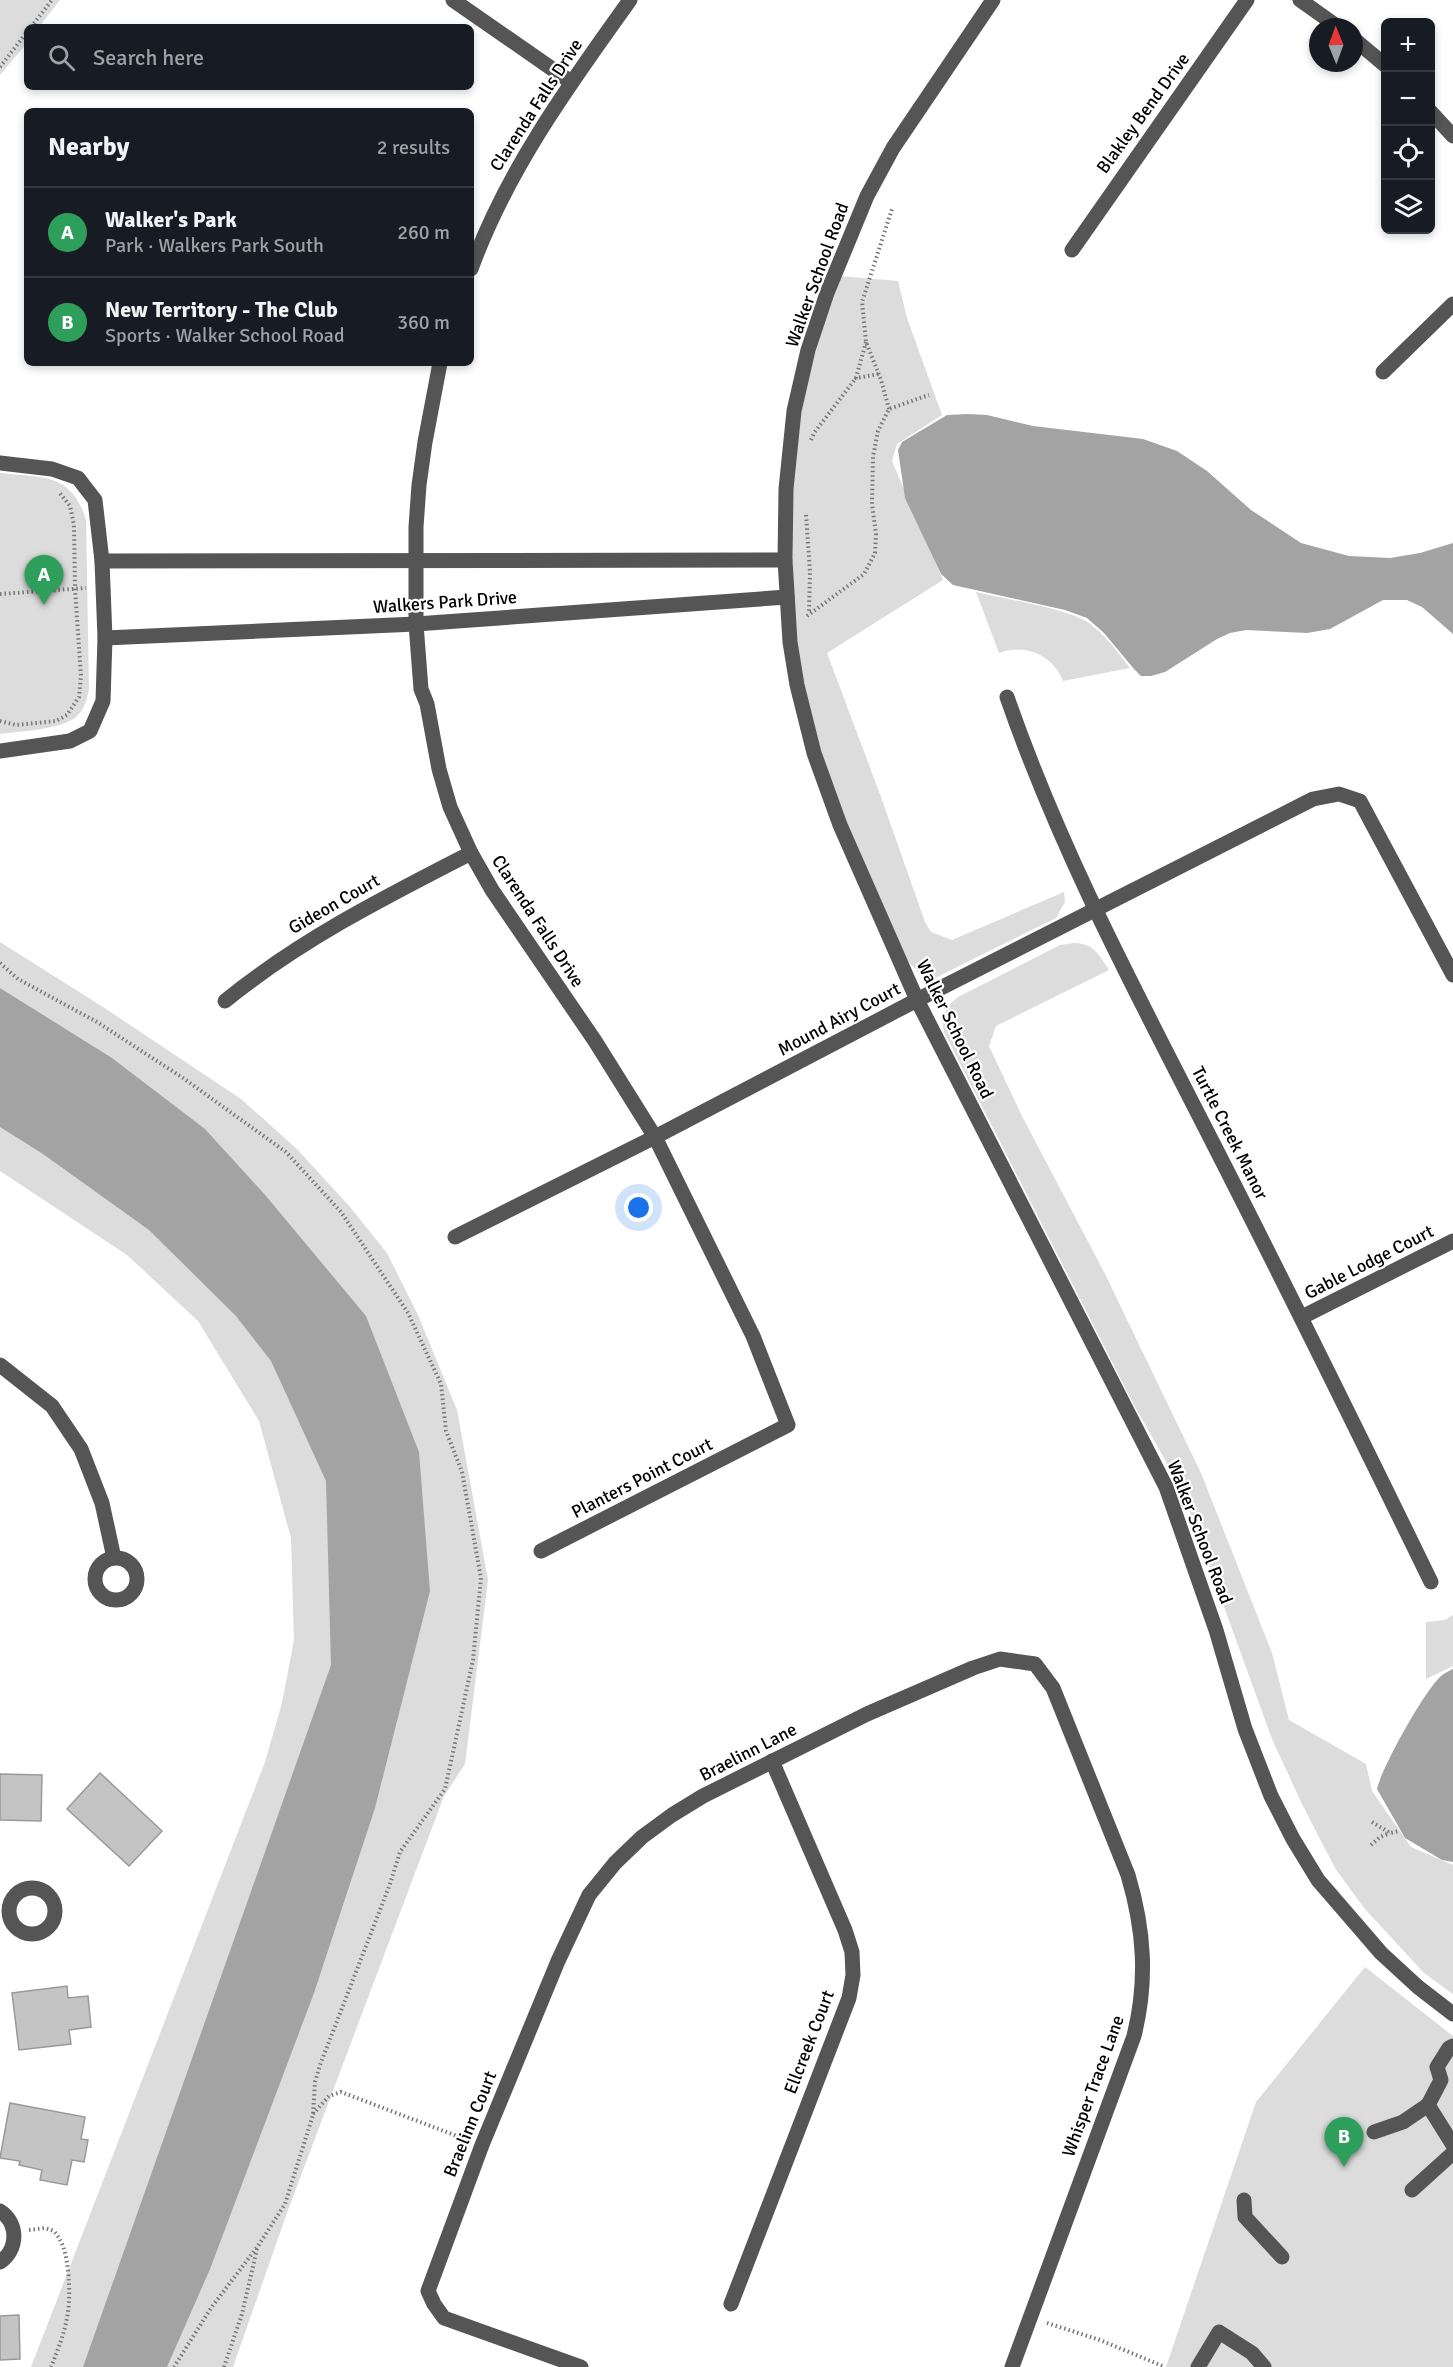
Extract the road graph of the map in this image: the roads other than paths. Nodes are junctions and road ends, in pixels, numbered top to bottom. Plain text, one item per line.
1 (453, 0) edge
2 (630, 0) edge
3 (993, 0) edge
4 (1247, 0) edge
5 (1300, 0) edge
6 (1325, 18) edge
7 (1363, 47) edge
8 (1381, 62) edge
9 (571, 82) junction
10 (1435, 116) edge
11 (1453, 136) edge
12 (1072, 250) dead end
13 (474, 262) edge
14 (1453, 304) edge
15 (439, 366) edge
16 (1383, 372) dead end
17 (0, 463) edge
18 (785, 560) junction
19 (102, 561) junction
20 (415, 561) junction
21 (787, 597) junction
22 (416, 624) junction
23 (105, 638) junction
24 (1007, 697) dead end
25 (0, 751) edge
26 (471, 853) junction
27 (1094, 911) junction
28 (1453, 975) edge
29 (917, 1000) junction
30 (225, 1001) dead end
31 (655, 1137) junction
32 (455, 1237) dead end
33 (1453, 1241) edge
34 (1302, 1317) junction
35 (0, 1365) edge
36 (760, 1440) joint
37 (541, 1551) dead end
38 (114, 1558) dead end
39 (1431, 1582) dead end
40 (1018, 1662) joint
41 (771, 1761) junction
42 (558, 1961) joint
43 (1453, 2014) edge
44 (1453, 2046) edge
45 (1447, 2079) edge
46 (1428, 2105) junction
47 (1374, 2133) dead end
48 (1453, 2145) edge
49 (1453, 2153) edge
50 (1412, 2190) dead end
51 (1244, 2200) dead end
52 (0, 2211) edge
53 (1282, 2257) dead end
54 (0, 2262) edge
55 (730, 2304) dead end
56 (581, 2367) edge
57 (1011, 2367) edge
58 (1198, 2367) edge
59 (1264, 2367) edge

1 - 9 street
2 - 9 street, Clarenda Falls Drive
3 - 18 street, Walker School Road
4 - 12 street, Blakley Bend Drive
5 - 6 street
7 - 8 street
9 - 13 street, Clarenda Falls Drive
10 - 11 street
14 - 16 street
15 - 20 street, Clarenda Falls Drive
17 - 19 street
18 - 20 street, Walkers Park Drive
18 - 21 street, Walker School Road
19 - 20 street, Walkers Park Drive
19 - 23 street
20 - 22 street, Clarenda Falls Drive
21 - 22 street, Walkers Park Drive
21 - 29 street, Walker School Road
22 - 23 street, Walkers Park Drive
22 - 26 street, Clarenda Falls Drive
23 - 25 street
24 - 27 street, Turtle Creek Manor
26 - 30 street, Gideon Court
26 - 31 street, Clarenda Falls Drive
27 - 28 street, Mound Airy Court
27 - 29 street, Mound Airy Court
27 - 34 street, Turtle Creek Manor
29 - 31 street, Mound Airy Court
29 - 43 street, Walker School Road
31 - 32 street, Mound Airy Court
31 - 36 street, Clarenda Falls Drive
33 - 34 street, Gable Lodge Court
34 - 39 street, Turtle Creek Manor
35 - 38 street
36 - 37 street, Planters Point Court
40 - 41 street, Braelinn Lane
40 - 57 street, Whisper Trace Lane
41 - 42 street, Braelinn Lane
41 - 55 street, Ellcreek Court
42 - 56 street, Braelinn Court
44 - 45 street
45 - 46 street
46 - 47 street
46 - 48 street
49 - 50 street
51 - 53 street
52 - 54 street
58 - 59 street

